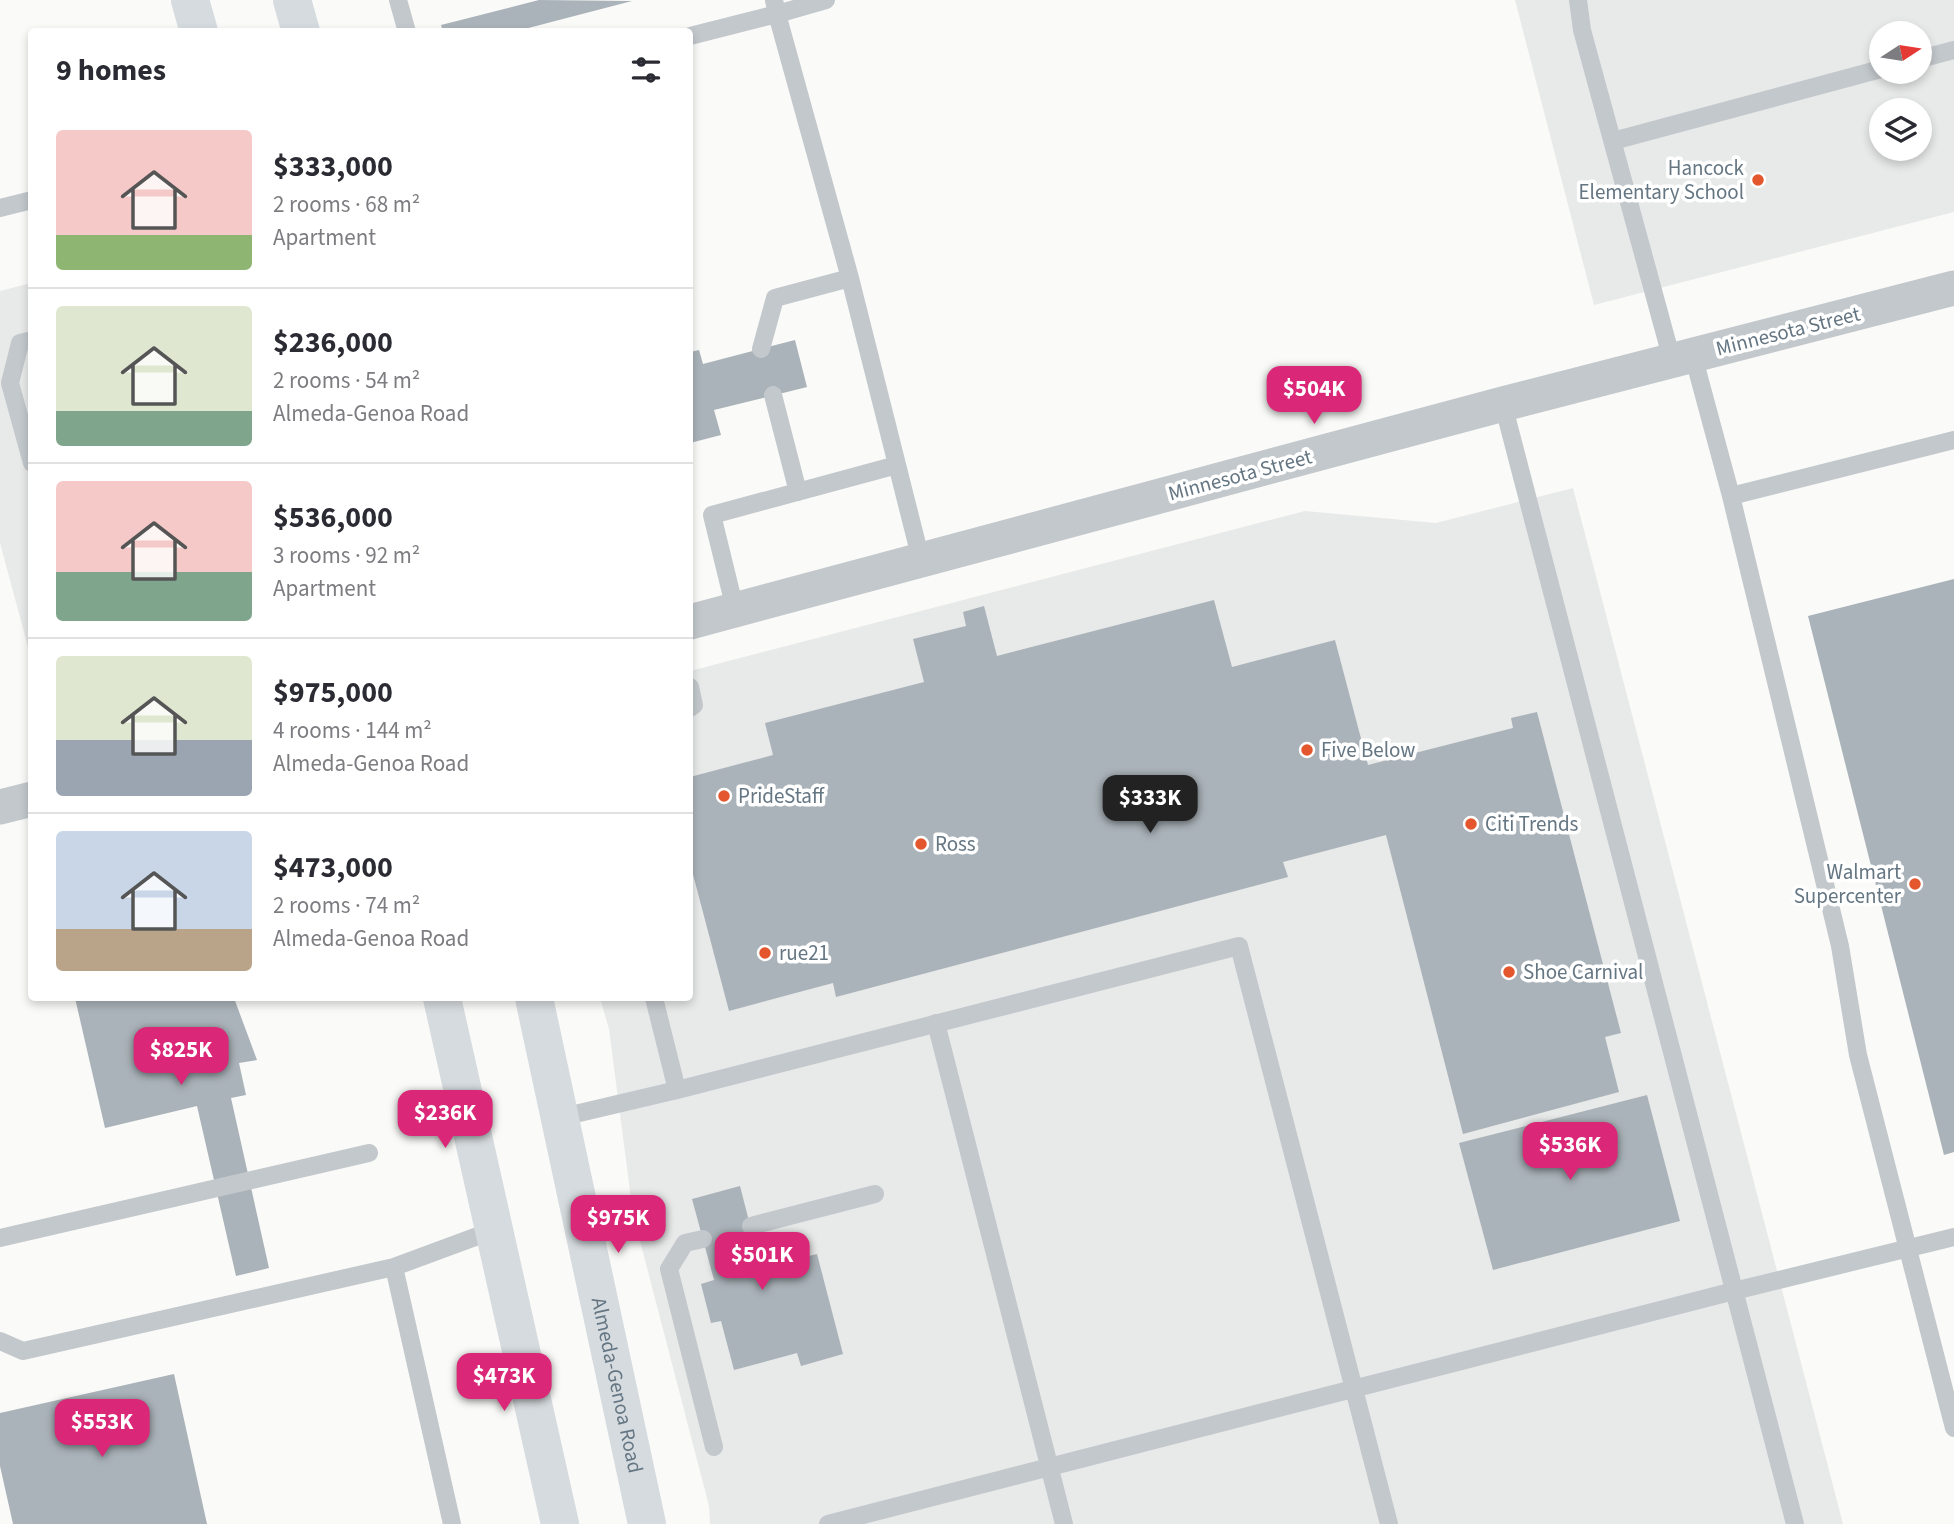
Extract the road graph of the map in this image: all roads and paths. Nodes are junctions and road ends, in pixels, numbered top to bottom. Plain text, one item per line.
1 (190, 0) edge
2 (292, 0) edge
3 (398, 0) edge
4 (826, 0) edge
5 (1578, 0) edge
6 (775, 7) edge
7 (199, 28) edge
8 (300, 28) edge
9 (406, 28) edge
10 (693, 35) edge
11 (1954, 50) edge
12 (1932, 56) edge
13 (1869, 72) edge
14 (1613, 141) junction
15 (0, 192) edge
16 (16, 204) edge
17 (850, 278) junction
18 (1954, 288) edge
19 (26, 342) edge
20 (761, 349) dead end
21 (1683, 358) junction
22 (773, 395) dead end
23 (1503, 404) junction
24 (1954, 440) edge
25 (28, 448) edge
26 (897, 466) junction
27 (798, 492) junction
28 (1731, 496) junction
29 (921, 560) junction
30 (735, 609) junction
31 (693, 621) edge
32 (28, 800) edge
33 (0, 807) edge
34 (443, 1001) edge
35 (535, 1001) edge
36 (655, 1001) edge
37 (936, 1023) junction
38 (677, 1090) junction
39 (558, 1118) junction
40 (369, 1153) dead end
41 (875, 1194) dead end
42 (751, 1226) dead end
43 (494, 1230) junction
44 (1954, 1237) edge
45 (0, 1238) edge
46 (703, 1239) dead end
47 (1908, 1249) junction
48 (394, 1267) junction
49 (1734, 1291) junction
50 (0, 1340) edge
51 (1354, 1388) junction
52 (1954, 1428) edge
53 (714, 1447) dead end
54 (1049, 1468) junction
55 (452, 1524) edge
56 (560, 1524) edge
57 (647, 1524) edge
58 (828, 1524) edge
59 (1064, 1524) edge
60 (1389, 1524) edge
61 (1796, 1524) edge

1 - 7 main road
2 - 8 main road
3 - 9 lane
4 - 6 lane
5 - 14 lane
6 - 10 lane
6 - 17 lane
11 - 12 lane
13 - 14 lane
14 - 21 lane
15 - 16 lane
17 - 20 lane
17 - 26 lane
18 - 21 street, Minnesota Street
19 - 25 lane
21 - 23 street, Minnesota Street
21 - 28 lane
22 - 27 lane
23 - 29 street, Minnesota Street
23 - 49 lane
24 - 28 lane
26 - 27 lane
26 - 29 lane
27 - 30 lane
28 - 47 lane
29 - 30 street, Minnesota Street
30 - 31 street, Minnesota Street
32 - 33 street
34 - 43 main road
35 - 39 main road, Almeda-Genoa Road
36 - 38 lane
37 - 38 lane
37 - 51 lane
37 - 54 lane
38 - 39 lane
39 - 57 main road, Almeda-Genoa Road
40 - 45 lane
41 - 42 lane
43 - 48 lane
43 - 56 main road
44 - 47 lane
46 - 53 lane
47 - 49 lane
47 - 52 lane
48 - 50 lane
48 - 55 lane
49 - 51 lane
49 - 61 lane
51 - 54 lane
51 - 60 lane
54 - 58 lane
54 - 59 lane

